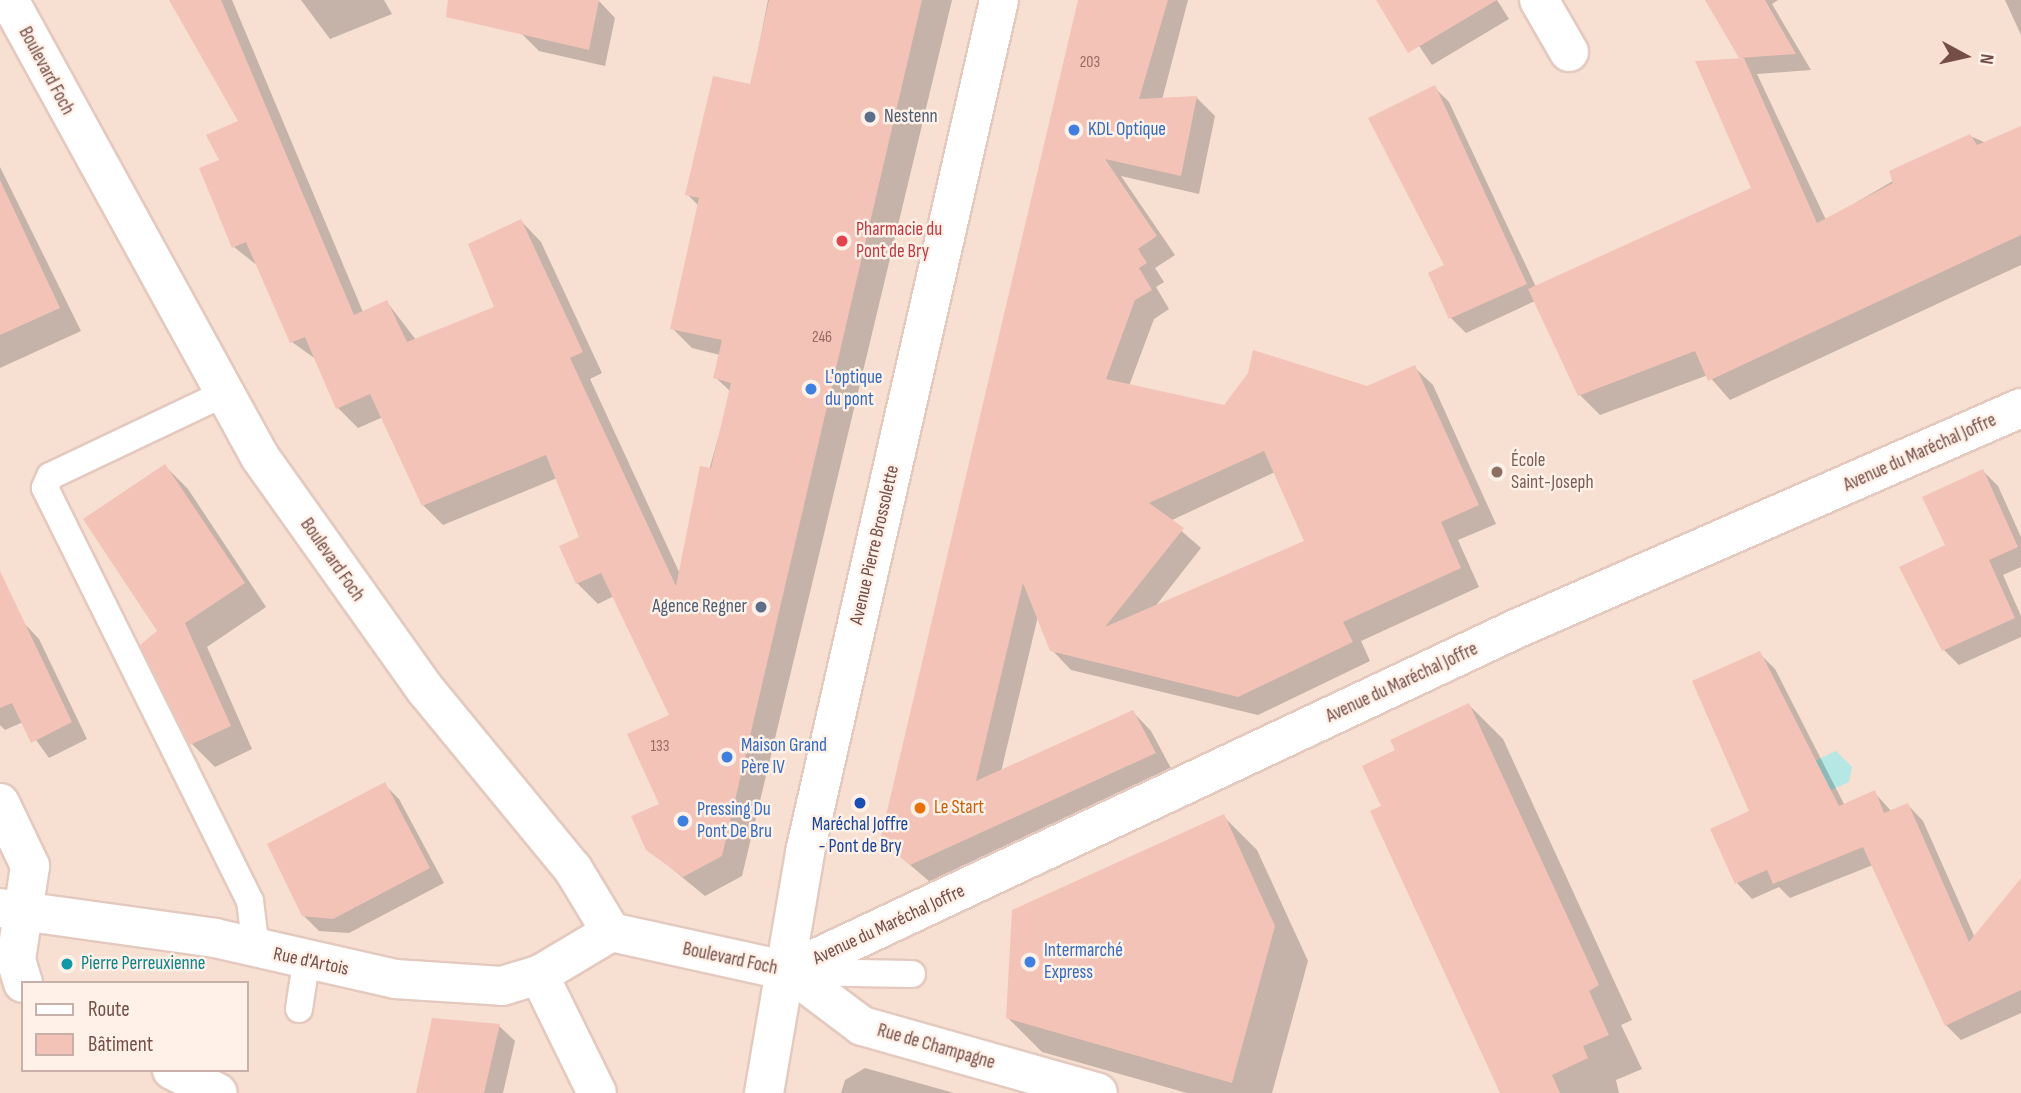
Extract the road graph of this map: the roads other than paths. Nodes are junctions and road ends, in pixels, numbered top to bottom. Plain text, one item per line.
1 (9, 0) edge
2 (999, 0) edge
3 (1539, 0) edge
4 (1569, 52) dead end
5 (223, 394) junction
6 (2021, 408) edge
7 (0, 803) edge
8 (12, 910) edge
9 (611, 932) junction
10 (256, 949) junction
11 (306, 963) junction
12 (789, 971) junction
13 (912, 974) dead end
14 (539, 975) junction
15 (22, 981) edge
16 (299, 1009) dead end
17 (176, 1072) edge
18 (218, 1093) edge
19 (597, 1093) edge
20 (764, 1093) edge
21 (1098, 1093) edge

1 - 5 street, Boulevard Foch
2 - 12 street, Avenue Pierre Brossolette
3 - 4 street
5 - 9 street, Boulevard Foch
5 - 10 lane
6 - 12 street, Avenue du Maréchal Joffre
7 - 8 street
8 - 10 street, Rue d'Artois
8 - 15 street
9 - 12 street, Boulevard Foch
9 - 14 street, Rue d'Artois
10 - 11 street, Rue d'Artois
11 - 14 street, Rue d'Artois
11 - 16 lane
12 - 13 lane
12 - 20 street, Avenue Pierre Brossolette
12 - 21 street, Rue de Champagne
14 - 19 street
17 - 18 street

